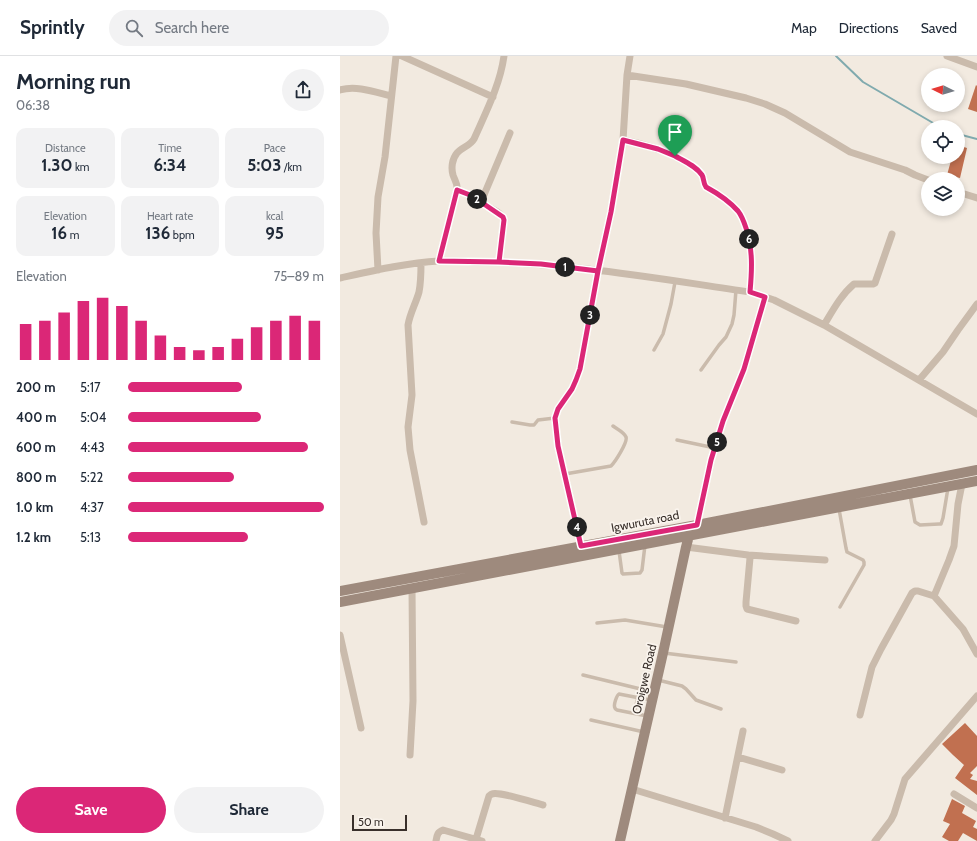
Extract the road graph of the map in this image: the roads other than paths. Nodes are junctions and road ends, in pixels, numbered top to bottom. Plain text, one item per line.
1 (396, 56) edge
2 (402, 56) edge
3 (504, 56) edge
4 (630, 56) edge
5 (947, 56) edge
6 (977, 67) edge
7 (627, 74) junction
8 (340, 90) edge
9 (391, 96) junction
10 (493, 97) junction
11 (510, 133) dead end
12 (623, 140) junction
13 (921, 177) edge
14 (457, 190) junction
15 (965, 194) edge
16 (977, 198) edge
17 (481, 202) junction
18 (892, 234) dead end
19 (439, 261) junction
20 (499, 262) junction
21 (421, 264) junction
22 (378, 270) junction
23 (598, 271) junction
24 (340, 278) edge
25 (676, 282) junction
26 (736, 290) junction
27 (750, 292) junction
28 (765, 297) junction
29 (977, 304) edge
30 (824, 325) junction
31 (654, 350) dead end
32 (701, 370) dead end
33 (919, 380) junction
34 (977, 414) edge
35 (555, 418) junction
36 (512, 422) dead end
37 (613, 426) dead end
38 (677, 440) dead end
39 (715, 448) junction
40 (977, 470) edge
41 (565, 474) junction
42 (977, 482) edge
43 (962, 484) junction
44 (948, 487) junction
45 (910, 494) junction
46 (839, 508) junction
47 (424, 522) dead end
48 (697, 525) junction
49 (689, 536) junction
50 (645, 544) junction
51 (581, 546) junction
52 (686, 547) junction
53 (618, 550) junction
54 (748, 555) junction
55 (825, 560) dead end
56 (412, 588) junction
57 (340, 591) edge
58 (934, 596) junction
59 (340, 602) edge
60 (840, 607) dead end
61 (796, 621) dead end
62 (597, 623) dead end
63 (668, 628) junction
64 (340, 635) edge
65 (663, 653) junction
66 (977, 654) edge
67 (736, 662) dead end
68 (583, 675) dead end
69 (657, 680) junction
70 (653, 696) junction
71 (977, 696) edge
72 (638, 697) junction
73 (721, 709) dead end
74 (634, 713) junction
75 (860, 715) dead end
76 (648, 717) junction
77 (591, 720) dead end
78 (361, 728) dead end
79 (743, 731) dead end
80 (645, 733) junction
81 (410, 755) dead end
82 (738, 757) junction
83 (782, 770) dead end
84 (632, 789) junction
85 (954, 794) dead end
86 (543, 805) dead end
87 (977, 808) edge
88 (725, 818) junction
89 (479, 840) edge
90 (436, 841) edge
91 (620, 841) edge
92 (788, 841) edge
93 (875, 841) edge

1 - 9 street
2 - 10 street
3 - 10 street
4 - 7 street
5 - 6 street
7 - 12 street
7 - 13 street
8 - 9 street
9 - 22 street
10 - 14 street
11 - 17 street
12 - 23 street
12 - 27 street
14 - 17 street
14 - 19 street
15 - 16 street
17 - 20 street
18 - 30 street
19 - 20 street
19 - 21 street
20 - 23 street
21 - 22 street
21 - 47 street
22 - 24 street
23 - 25 street
23 - 35 street
25 - 26 street
25 - 31 lane
26 - 27 street
26 - 32 lane
27 - 28 street
28 - 30 street
28 - 39 street
29 - 33 street
30 - 33 street
33 - 34 street
35 - 36 lane
35 - 41 street
37 - 41 lane
38 - 39 lane
39 - 48 street
40 - 48 main road, Igwuruta road
41 - 51 street
42 - 43 main road, Igwuruta road
43 - 44 main road, Igwuruta road
43 - 58 street
44 - 45 main road, Igwuruta road
44 - 45 lane
45 - 46 main road, Igwuruta road
46 - 49 main road, Igwuruta road
46 - 60 lane
48 - 49 main road, Oroigwe Road
48 - 51 main road, Igwuruta road
49 - 50 main road, Igwuruta road
49 - 52 main road, Oroigwe Road
50 - 53 main road, Igwuruta road
50 - 53 lane
51 - 57 main road, Igwuruta road
52 - 54 street
52 - 63 main road, Oroigwe Road
53 - 56 main road, Igwuruta road
54 - 55 street
54 - 61 street
56 - 59 main road, Igwuruta road
56 - 81 street
58 - 66 street
58 - 75 street
62 - 63 lane
63 - 65 main road, Oroigwe Road
64 - 78 street
65 - 67 lane
65 - 69 main road, Oroigwe Road
68 - 70 lane
69 - 70 main road, Oroigwe Road
69 - 73 lane
70 - 72 lane
70 - 76 main road, Oroigwe Road
71 - 93 street
72 - 74 lane
72 - 74 lane
74 - 76 lane
76 - 80 main road, Oroigwe Road
77 - 80 lane
79 - 82 street
80 - 84 main road, Oroigwe Road
82 - 83 street
82 - 88 street
84 - 88 street
84 - 91 main road, Oroigwe Road
85 - 87 street
86 - 89 street
88 - 92 street
89 - 90 street

